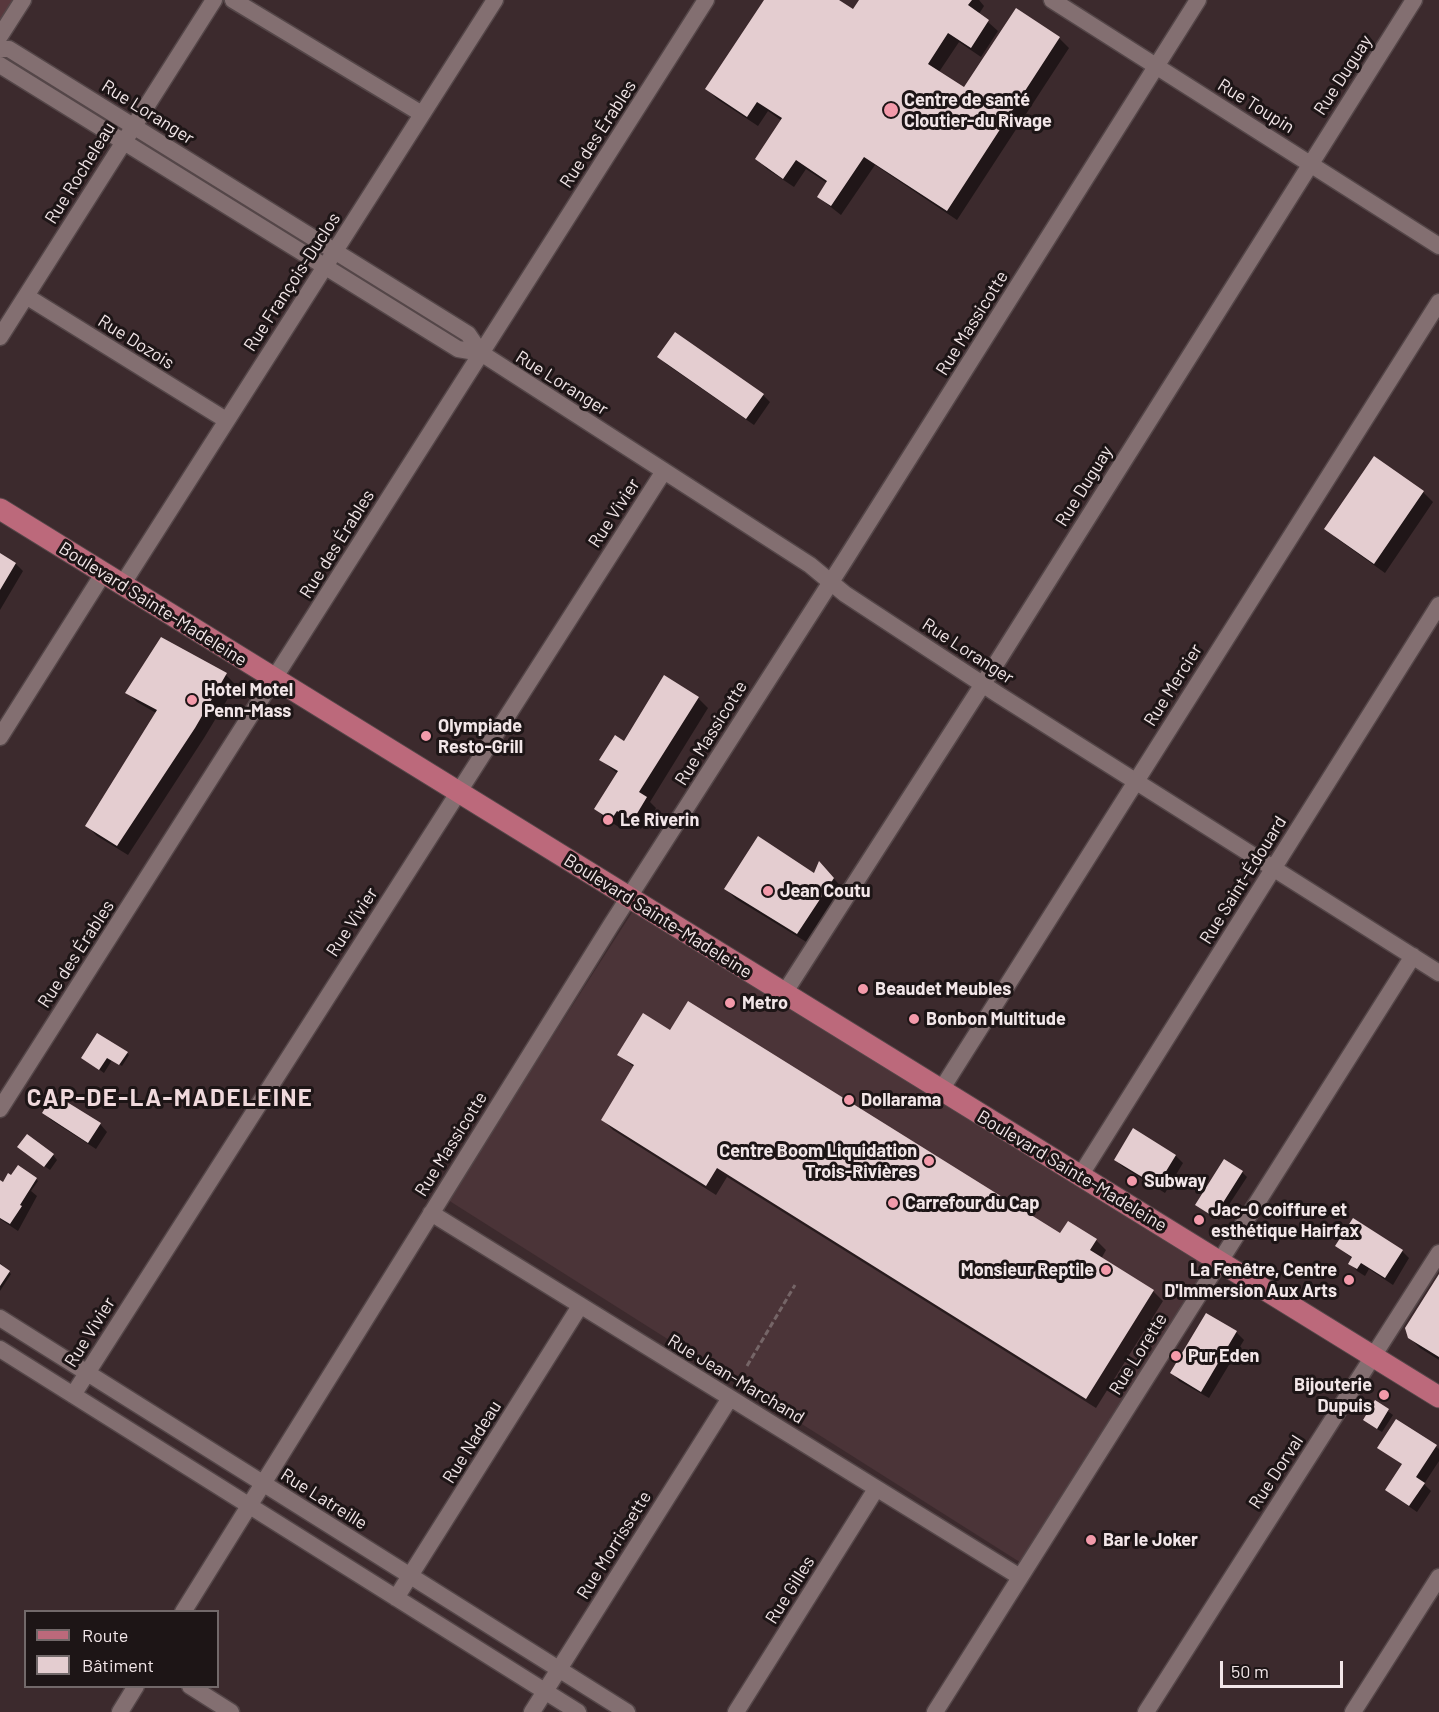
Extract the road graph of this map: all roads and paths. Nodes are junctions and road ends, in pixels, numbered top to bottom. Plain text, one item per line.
1 (23, 0) edge
2 (214, 0) edge
3 (233, 0) edge
4 (495, 0) edge
5 (706, 0) edge
6 (1053, 0) edge
7 (1198, 0) edge
8 (1414, 0) edge
9 (0, 36) edge
10 (0, 49) edge
11 (0, 65) edge
12 (1157, 66) junction
13 (422, 114) junction
14 (133, 126) junction
15 (123, 142) junction
16 (1311, 163) junction
17 (1439, 246) edge
18 (335, 252) junction
19 (325, 267) junction
20 (26, 297) junction
21 (1439, 302) edge
22 (0, 337) edge
23 (481, 353) junction
24 (226, 420) junction
25 (664, 471) junction
26 (0, 509) edge
27 (103, 574) junction
28 (830, 582) junction
29 (122, 585) junction
30 (1439, 604) edge
31 (274, 679) junction
32 (982, 684) junction
33 (0, 737) edge
34 (1135, 781) junction
35 (458, 793) junction
36 (1273, 868) junction
37 (629, 897) junction
38 (1413, 956) junction
39 (1439, 973) edge
40 (785, 993) junction
41 (941, 1090) junction
42 (0, 1109) edge
43 (1080, 1176) junction
44 (431, 1213) junction
45 (1439, 1253) edge
46 (1220, 1262) junction
47 (795, 1285) dead end
48 (580, 1306) junction
49 (0, 1318) edge
50 (0, 1349) edge
51 (1373, 1357) junction
52 (747, 1366) dead end
53 (87, 1373) junction
54 (73, 1395) junction
55 (1439, 1397) edge
56 (730, 1398) junction
57 (262, 1483) junction
58 (876, 1489) junction
59 (249, 1505) junction
60 (410, 1576) junction
61 (1020, 1577) junction
62 (1439, 1578) edge
63 (396, 1598) junction
64 (184, 1610) edge
65 (559, 1669) junction
66 (135, 1688) edge
67 (193, 1688) edge
68 (545, 1691) junction
69 (120, 1712) edge
70 (231, 1712) edge
71 (532, 1712) edge
72 (578, 1712) edge
73 (627, 1712) edge
74 (736, 1712) edge
75 (935, 1712) edge
76 (1146, 1712) edge
77 (1353, 1712) edge

1 - 9 street
2 - 14 street, Rue Rocheleau
3 - 13 street
4 - 13 street, Rue François-Duclos
5 - 23 street, Rue des Érables
6 - 12 street, Rue Toupin
7 - 12 street, Rue Massicotte
8 - 16 street, Rue Duguay
10 - 14 street, Rue Loranger
11 - 15 street, Rue Loranger
12 - 16 street, Rue Toupin
12 - 28 street, Rue Massicotte
13 - 18 street, Rue François-Duclos
14 - 15 street, Rue Rocheleau
14 - 18 street, Rue Loranger
15 - 19 street, Rue Loranger
15 - 20 street, Rue Rocheleau
16 - 17 street, Rue Toupin
16 - 32 street, Rue Duguay
18 - 19 street, Rue François-Duclos
18 - 23 street, Rue Loranger
19 - 23 street, Rue Loranger
19 - 24 street, Rue François-Duclos
20 - 22 street, Rue Rocheleau
20 - 24 street, Rue Dozois
21 - 34 street, Rue Mercier
23 - 25 street, Rue Loranger
23 - 31 street, Rue des Érables
24 - 29 street, Rue François-Duclos
25 - 28 street, Rue Loranger
25 - 35 street, Rue Vivier
26 - 27 main road, Boulevard Sainte-Madeleine
27 - 29 main road, Boulevard Sainte-Madeleine
27 - 33 street
28 - 32 street, Rue Loranger
28 - 37 street, Rue Massicotte
29 - 31 main road, Boulevard Sainte-Madeleine
30 - 36 street, Rue Saint-Édouard
31 - 35 main road, Boulevard Sainte-Madeleine
31 - 42 street, Rue des Érables
32 - 34 street, Rue Loranger
32 - 40 street, Rue Duguay
34 - 36 street, Rue Loranger
34 - 41 street, Rue Mercier
35 - 37 main road, Boulevard Sainte-Madeleine
35 - 53 street, Rue Vivier
36 - 38 street, Rue Loranger
36 - 43 street, Rue Saint-Édouard
37 - 40 main road, Boulevard Sainte-Madeleine
37 - 44 street, Rue Massicotte
38 - 39 street, Rue Loranger
38 - 46 street, Rue Lorette
40 - 41 main road, Boulevard Sainte-Madeleine
41 - 43 main road, Boulevard Sainte-Madeleine
43 - 46 main road, Boulevard Sainte-Madeleine
44 - 48 street, Rue Jean-Marchand
44 - 57 street, Rue Massicotte
45 - 51 street, Rue Dorval
46 - 51 main road, Boulevard Sainte-Madeleine
46 - 61 street, Rue Lorette
47 - 52 path
48 - 56 street, Rue Jean-Marchand
48 - 60 street, Rue Nadeau
49 - 53 street, Rue Latreille
50 - 54 street
51 - 55 main road, Boulevard Sainte-Madeleine
51 - 76 street, Rue Dorval
53 - 54 street, Rue Vivier
53 - 57 street, Rue Latreille
54 - 59 street
56 - 58 street, Rue Jean-Marchand
56 - 65 street, Rue Morrissette
57 - 59 street, Rue Massicotte
57 - 60 street, Rue Latreille
58 - 61 street, Rue Jean-Marchand
58 - 74 street, Rue Gilles
59 - 63 street
59 - 64 street, Rue Massicotte
60 - 63 street, Rue Nadeau
60 - 65 street, Rue Latreille
61 - 75 street, Rue Lorette
62 - 77 street
63 - 68 street
65 - 68 street, Rue Morrissette
65 - 73 street, Rue Latreille
66 - 69 street
67 - 70 street
68 - 71 street, Rue Morrissette
68 - 72 street

